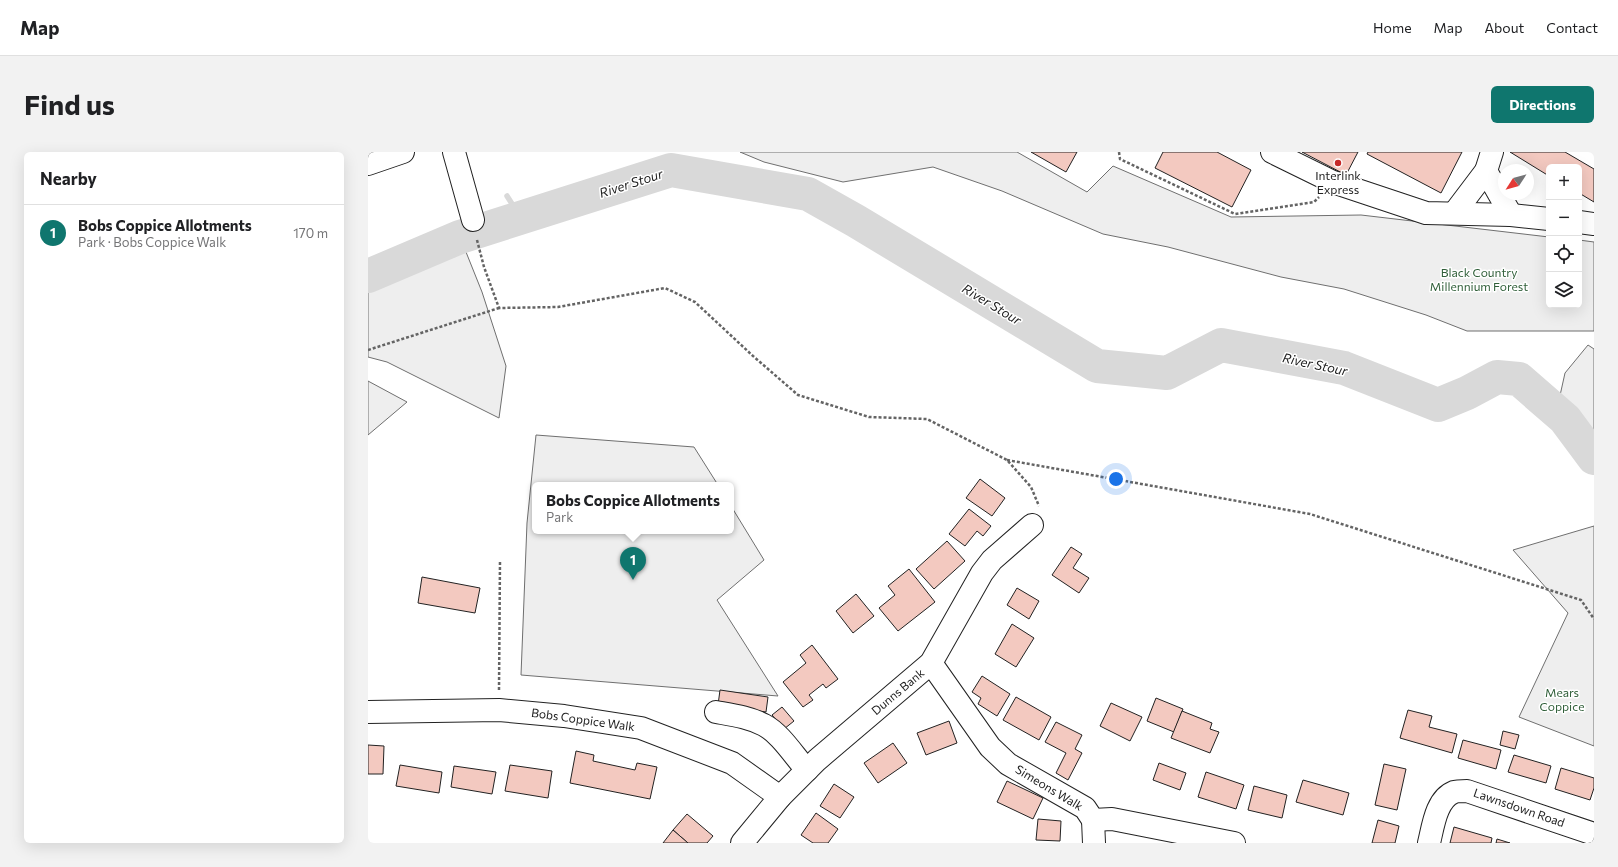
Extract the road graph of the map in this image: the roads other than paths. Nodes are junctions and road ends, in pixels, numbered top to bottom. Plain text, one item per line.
1 (403, 152) edge
2 (454, 152) edge
3 (1272, 152) edge
4 (1489, 162) edge
5 (368, 164) edge
6 (1455, 212) junction
7 (1511, 215) junction
8 (1546, 219) edge
9 (473, 220) road end
10 (1582, 222) edge
11 (1594, 224) edge
12 (1032, 525) road end
13 (932, 664) junction
14 (368, 712) edge
15 (716, 712) dead end
16 (807, 770) junction
17 (780, 797) junction
18 (1093, 820) junction
19 (1594, 834) edge
20 (742, 843) edge
21 (1094, 843) edge
22 (1234, 843) edge
23 (1429, 843) edge

1 - 5 street
2 - 9 street
3 - 6 street
4 - 6 street
4 - 7 street
6 - 7 street
7 - 8 street
10 - 11 street
12 - 13 street, Dunns Bank
13 - 16 street, Dunns Bank
13 - 18 street, Simeons Walk
14 - 17 street, Bobs Coppice Walk
15 - 16 street
16 - 17 street, Dunns Bank
17 - 20 street, Dunns Bank
18 - 21 street
18 - 22 street, Simeons Walk
19 - 23 street, Lawnsdown Road

